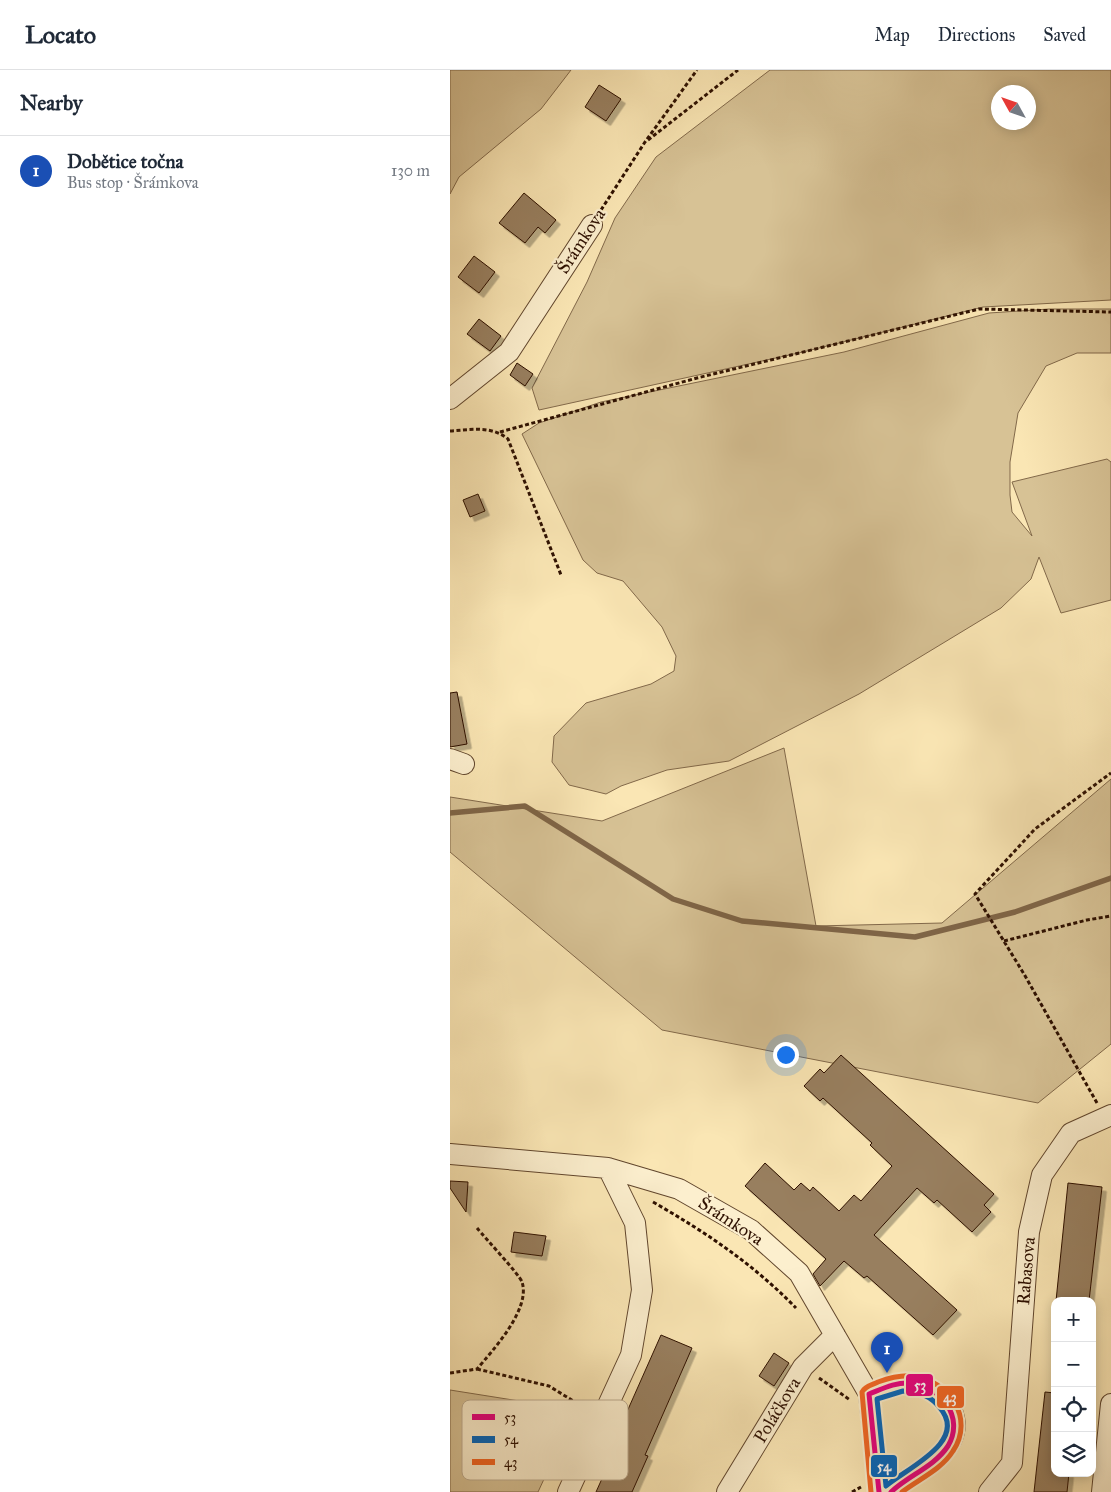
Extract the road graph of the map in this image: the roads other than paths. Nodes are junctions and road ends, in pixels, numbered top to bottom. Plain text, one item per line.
1 (592, 225) road end
2 (450, 399) edge
3 (1108, 1116) edge
4 (450, 1154) edge
5 (608, 1168) junction
6 (835, 1336) junction
7 (870, 1394) junction
8 (610, 1400) edge
9 (1111, 1404) edge
10 (1012, 1463) junction
11 (574, 1480) edge
12 (568, 1492) edge
13 (728, 1492) edge
14 (879, 1492) edge
15 (891, 1492) edge
16 (989, 1492) edge
17 (1008, 1492) edge
18 (1102, 1492) edge

1 - 2 street, Šrámkova
3 - 10 street, Rabasova
4 - 5 street, Šrámkova
5 - 6 street, Šrámkova
5 - 8 street
6 - 7 street, Šrámkova
6 - 13 street, Poláčkova
7 - 14 street, Šrámkova
7 - 15 street
9 - 18 street
10 - 16 street
10 - 17 street, Rabasova
11 - 12 street

